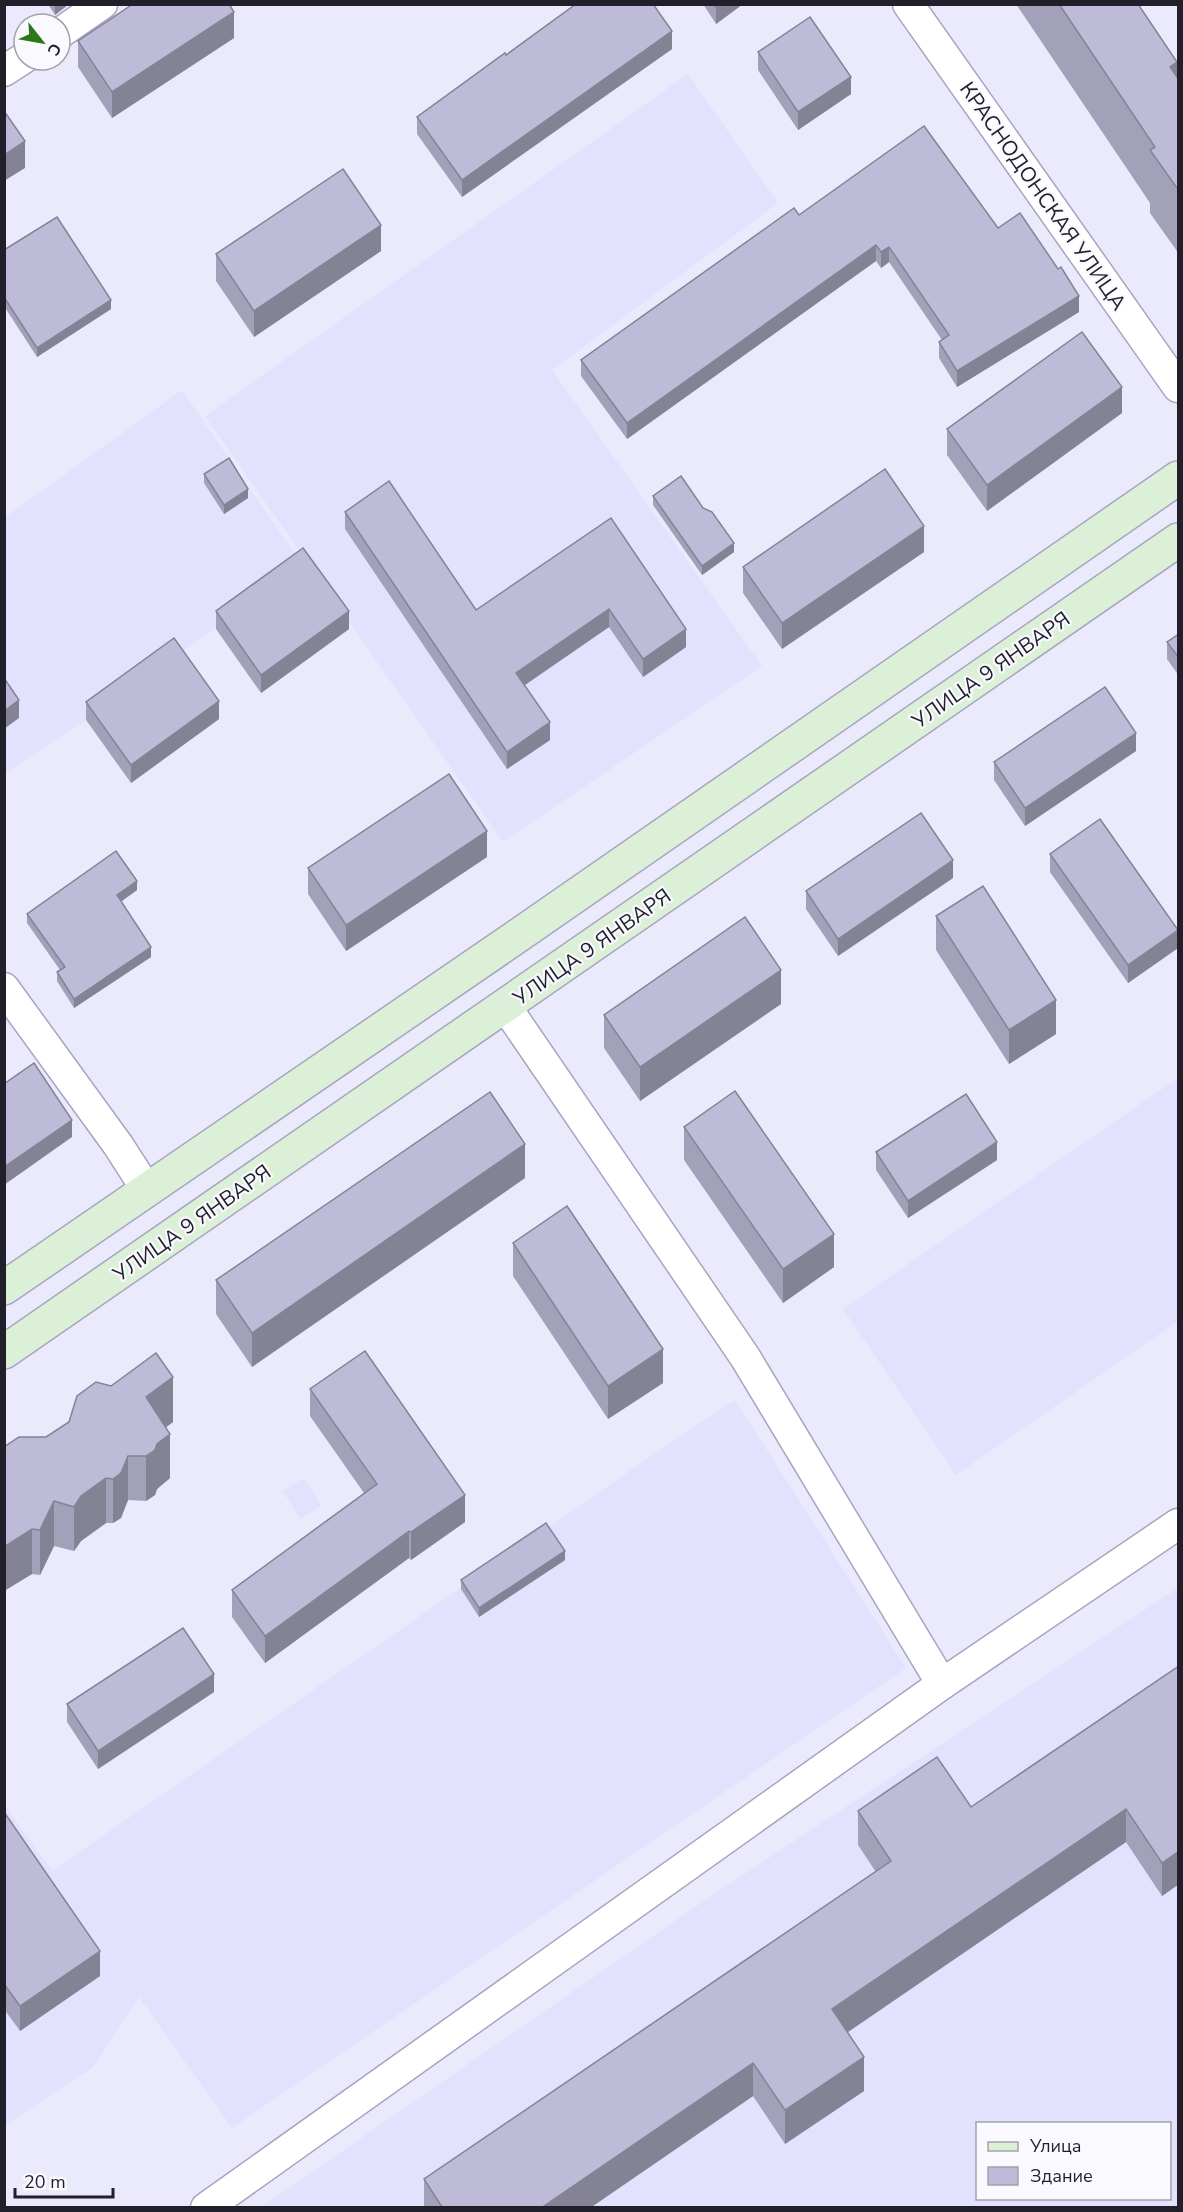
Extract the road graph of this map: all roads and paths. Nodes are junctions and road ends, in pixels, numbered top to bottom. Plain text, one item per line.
1 (102, 4) edge
2 (908, 4) edge
3 (72, 25) edge
4 (1179, 387) edge
5 (1179, 478) edge
6 (1179, 540) edge
7 (4, 988) edge
8 (506, 1007) junction
9 (147, 1190) junction
10 (4, 1288) edge
11 (4, 1352) edge
12 (1179, 1524) edge
13 (942, 1684) junction
14 (206, 2208) edge

1 - 3 street
2 - 4 street, КРАСНОДОНСКАЯ УЛИЦА
5 - 9 main road
6 - 8 main road, УЛИЦА 9 ЯНВАРЯ
7 - 9 street
8 - 11 main road, УЛИЦА 9 ЯНВАРЯ
8 - 13 street
9 - 10 main road
12 - 13 street
13 - 14 street

